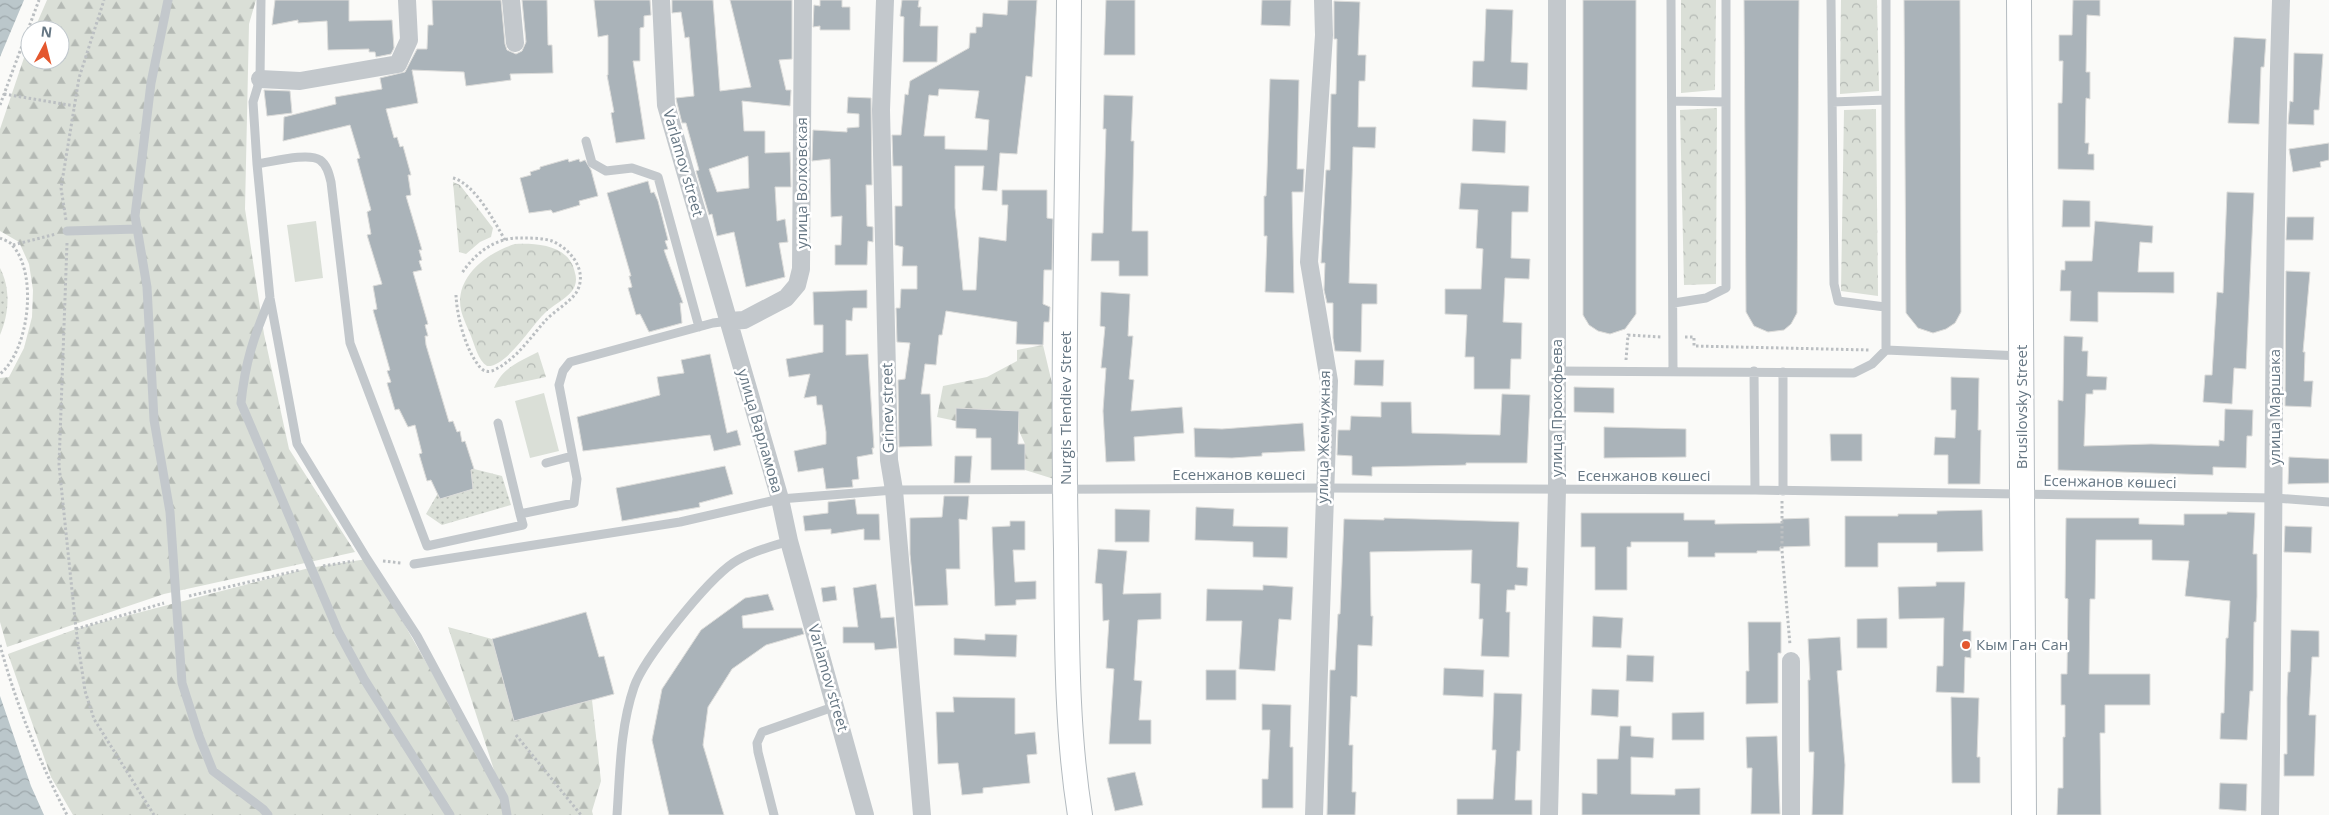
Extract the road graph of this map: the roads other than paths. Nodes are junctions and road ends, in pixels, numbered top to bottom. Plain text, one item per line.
1 (168, 0) edge
2 (262, 0) edge
3 (406, 0) edge
4 (511, 0) edge
5 (661, 0) edge
6 (803, 0) edge
7 (885, 0) edge
8 (1069, 0) edge
9 (1323, 0) edge
10 (1557, 0) edge
11 (1671, 0) edge
12 (1726, 0) edge
13 (1832, 0) edge
14 (1886, 0) edge
15 (2019, 0) edge
16 (2281, 0) edge
17 (515, 43) dead end
18 (260, 79) junction
19 (1886, 100) junction
20 (1672, 101) junction
21 (1726, 102) junction
22 (1832, 102) junction
23 (586, 141) dead end
24 (257, 164) junction
25 (138, 229) junction
26 (67, 231) road end
27 (270, 298) junction
28 (1674, 303) junction
29 (1885, 307) junction
30 (729, 322) junction
31 (699, 327) junction
32 (1886, 350) junction
33 (2022, 356) junction
34 (1557, 370) junction
35 (1673, 371) junction
36 (1754, 371) junction
37 (1783, 372) junction
38 (498, 423) dead end
39 (572, 456) junction
40 (546, 463) dead end
41 (1324, 488) junction
42 (1557, 489) junction
43 (894, 490) junction
44 (1065, 490) junction
45 (1754, 490) junction
46 (1783, 491) junction
47 (2022, 495) junction
48 (2275, 498) junction
49 (780, 499) junction
50 (2329, 502) edge
51 (520, 514) junction
52 (789, 541) junction
53 (414, 564) road end
54 (1791, 661) road end
55 (836, 706) junction
56 (268, 815) edge
57 (450, 815) edge
58 (507, 815) edge
59 (617, 815) edge
60 (774, 815) edge
61 (865, 815) edge
62 (922, 815) edge
63 (1080, 815) edge
64 (1314, 815) edge
65 (1549, 815) edge
66 (1791, 815) edge
67 (2024, 815) edge
68 (2270, 815) edge

1 - 25 lane
2 - 18 lane
3 - 18 street
4 - 17 street
5 - 30 street, Varlamov street
6 - 30 street, улица Волховская
7 - 43 street, Grinev street
8 - 44 street, Nurgis Tlendiev Street
9 - 41 street, улица Жемчужная
10 - 34 street, улица Прокофьева
11 - 20 lane
12 - 21 lane
13 - 22 lane
14 - 19 lane
15 - 33 street, Brusilovsky Street
16 - 48 street, улица Маршака
18 - 24 lane
19 - 22 lane
19 - 29 lane
20 - 21 lane
20 - 28 lane
21 - 28 lane
22 - 29 lane
23 - 31 lane
24 - 27 lane
24 - 51 lane
25 - 26 lane
25 - 56 lane
27 - 57 lane
27 - 58 lane
28 - 35 lane
29 - 32 lane
30 - 31 lane
30 - 49 street, улица Варламова
31 - 39 lane
32 - 33 lane
32 - 37 lane
33 - 47 street, Brusilovsky Street
34 - 35 lane
34 - 42 street, улица Прокофьева
35 - 36 lane
36 - 37 lane
36 - 45 lane
37 - 46 lane
38 - 51 lane
39 - 40 lane
39 - 51 lane
41 - 42 lane, Есенжанов көшесі
41 - 44 lane, Есенжанов көшесі
41 - 64 street, улица Жемчужная
42 - 45 lane, Есенжанов көшесі
42 - 65 street, улица Прокофьева
43 - 44 lane, Есенжанов көшесі
43 - 49 lane, Есенжанов көшесі
43 - 62 street, Grinev street
44 - 63 street, Nurgis Tlendiev Street
45 - 46 lane, Есенжанов көшесі
46 - 47 lane, Есенжанов көшесі
47 - 48 lane, Есенжанов көшесі
47 - 67 street, Brusilovsky Street
48 - 50 lane, Есенжанов көшесі
48 - 68 street, улица Маршака
49 - 52 street, улица Варламова
49 - 53 lane, Есенжанов көшесі
52 - 55 street, Varlamov street
52 - 59 lane
54 - 66 street
55 - 60 lane
55 - 61 street, Varlamov street

